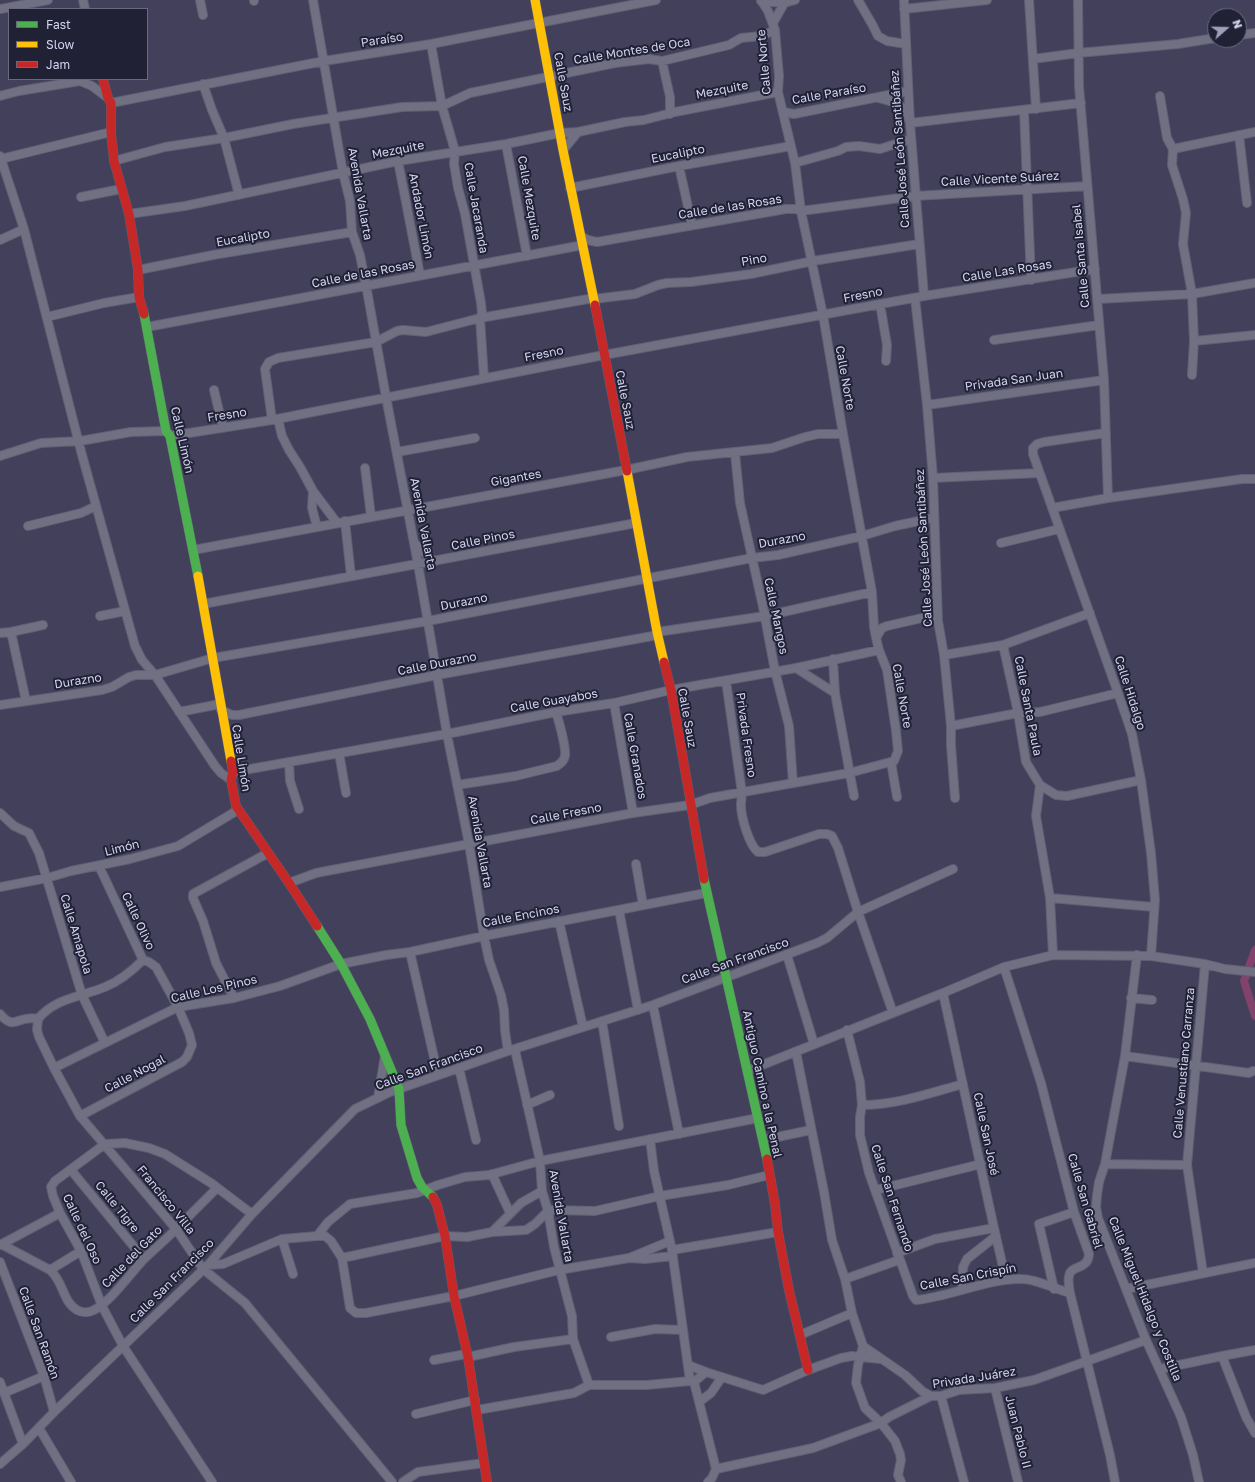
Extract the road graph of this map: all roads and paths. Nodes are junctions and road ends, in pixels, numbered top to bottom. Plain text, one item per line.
1 (47, 0) edge
2 (200, 0) edge
3 (313, 0) edge
4 (535, 0) edge
5 (650, 0) edge
6 (761, 0) edge
7 (795, 0) edge
8 (858, 0) edge
9 (904, 0) edge
10 (987, 0) edge
11 (1029, 0) edge
12 (1078, 0) edge
13 (785, 2) edge
14 (0, 9) edge
15 (904, 9) junction
16 (203, 15) dead end
17 (539, 23) junction
18 (774, 26) junction
19 (1207, 39) edge
20 (431, 44) junction
21 (906, 44) junction
22 (1078, 53) junction
23 (1034, 59) junction
24 (324, 61) junction
25 (662, 61) junction
26 (550, 78) junction
27 (103, 80) edge
28 (203, 84) junction
29 (908, 91) junction
30 (778, 92) junction
31 (0, 96) edge
32 (1160, 96) dead end
33 (879, 98) junction
34 (110, 100) junction
35 (1081, 103) junction
36 (442, 106) junction
37 (1036, 109) junction
38 (1024, 110) junction
39 (784, 112) junction
40 (670, 114) junction
41 (334, 118) junction
42 (910, 123) junction
43 (111, 132) junction
44 (578, 132) junction
45 (1255, 132) edge
46 (560, 133) junction
47 (1239, 135) junction
48 (224, 138) junction
49 (911, 139) junction
50 (506, 144) junction
51 (791, 146) junction
52 (1173, 149) junction
53 (563, 150) junction
54 (455, 152) junction
55 (0, 158) edge
56 (114, 160) junction
57 (398, 161) junction
58 (795, 164) junction
59 (679, 166) junction
60 (343, 173) junction
61 (1087, 186) junction
62 (570, 188) junction
63 (121, 189) junction
64 (1027, 190) junction
65 (239, 195) junction
66 (915, 196) junction
67 (81, 197) dead end
68 (1246, 202) dead end
69 (801, 210) junction
70 (128, 214) junction
71 (692, 224) junction
72 (24, 229) junction
73 (352, 232) junction
74 (0, 240) edge
75 (597, 242) junction
76 (583, 244) junction
77 (919, 244) junction
78 (527, 256) junction
79 (813, 261) junction
80 (474, 265) junction
81 (1094, 269) junction
82 (138, 270) junction
83 (420, 275) junction
84 (1031, 280) junction
85 (1255, 283) edge
86 (366, 285) junction
87 (1192, 294) junction
88 (139, 296) junction
89 (924, 296) junction
90 (594, 298) junction
91 (915, 298) junction
92 (1098, 299) junction
93 (880, 304) junction
94 (822, 315) junction
95 (47, 317) junction
96 (480, 318) junction
97 (1099, 325) junction
98 (147, 327) junction
99 (1255, 335) edge
100 (994, 340) dead end
101 (1194, 341) junction
102 (376, 342) junction
103 (604, 354) junction
104 (886, 361) dead end
105 (1192, 375) dead end
106 (484, 378) junction
107 (1104, 380) junction
108 (214, 390) dead end
109 (386, 397) junction
110 (927, 405) junction
111 (275, 420) junction
112 (223, 428) junction
113 (1106, 433) junction
114 (168, 434) junction
115 (842, 434) junction
116 (475, 438) dead end
117 (80, 441) junction
118 (397, 452) junction
119 (735, 453) junction
120 (0, 456) edge
121 (365, 468) dead end
122 (626, 470) junction
123 (1039, 473) junction
124 (933, 478) junction
125 (1255, 479) edge
126 (313, 491) junction
127 (1108, 498) junction
128 (96, 506) junction
129 (1052, 508) junction
130 (408, 509) junction
131 (371, 516) junction
132 (933, 518) junction
133 (341, 522) junction
134 (636, 522) junction
135 (28, 526) dead end
136 (317, 527) junction
137 (1059, 529) junction
138 (862, 536) junction
139 (1001, 543) dead end
140 (415, 544) junction
141 (193, 550) junction
142 (752, 558) junction
143 (434, 562) junction
144 (418, 564) junction
145 (351, 576) junction
146 (647, 579) junction
147 (872, 592) junction
148 (203, 604) junction
149 (125, 611) junction
150 (1090, 613) junction
151 (874, 615) junction
152 (100, 616) dead end
153 (765, 616) junction
154 (428, 621) junction
155 (938, 621) junction
156 (43, 626) dead end
157 (887, 626) junction
158 (11, 632) junction
159 (0, 633) edge
160 (658, 634) junction
161 (876, 638) junction
162 (1003, 645) junction
163 (879, 650) junction
164 (944, 655) junction
165 (212, 658) junction
166 (832, 659) junction
167 (796, 668) junction
168 (775, 671) junction
169 (155, 675) junction
170 (438, 675) junction
171 (726, 681) junction
172 (671, 690) junction
173 (835, 693) junction
174 (1118, 693) junction
175 (26, 701) junction
176 (614, 703) junction
177 (0, 705) edge
178 (220, 707) junction
179 (179, 712) junction
180 (556, 712) junction
181 (1018, 713) junction
182 (239, 715) junction
183 (951, 726) junction
184 (224, 727) junction
185 (447, 734) junction
186 (339, 753) junction
187 (892, 761) junction
188 (289, 762) junction
189 (849, 773) junction
190 (232, 776) junction
191 (1141, 780) junction
192 (793, 783) junction
193 (457, 785) junction
194 (1040, 785) junction
195 (346, 793) dead end
196 (742, 793) junction
197 (854, 796) dead end
198 (897, 797) dead end
199 (955, 798) dead end
200 (690, 805) junction
201 (236, 806) junction
202 (299, 809) dead end
203 (0, 813) edge
204 (633, 813) junction
205 (469, 844) junction
206 (268, 853) junction
207 (636, 864) dead end
208 (99, 866) junction
209 (953, 869) dead end
210 (47, 878) junction
211 (289, 884) junction
212 (0, 887) edge
213 (706, 893) junction
214 (1050, 898) junction
215 (643, 905) junction
216 (1154, 907) junction
217 (619, 910) junction
218 (858, 912) junction
219 (559, 921) junction
220 (484, 936) junction
221 (410, 952) junction
222 (787, 955) junction
223 (1053, 955) junction
224 (1136, 956) junction
225 (1151, 956) junction
226 (143, 960) junction
227 (341, 964) junction
228 (1205, 964) junction
229 (1004, 967) junction
230 (1255, 972) edge
231 (726, 978) junction
232 (943, 993) junction
233 (82, 995) junction
234 (234, 998) junction
235 (1131, 998) junction
236 (1152, 1000) dead end
237 (653, 1005) junction
238 (178, 1007) junction
239 (638, 1010) junction
240 (893, 1013) junction
241 (0, 1014) edge
242 (38, 1019) junction
243 (602, 1021) junction
244 (583, 1027) junction
245 (847, 1030) junction
246 (105, 1043) junction
247 (814, 1044) junction
248 (192, 1045) joint
249 (512, 1051) junction
250 (796, 1052) junction
251 (385, 1054) junction
252 (1125, 1056) junction
253 (1195, 1066) junction
254 (54, 1068) junction
255 (459, 1068) junction
256 (747, 1071) junction
257 (1253, 1071) dead end
258 (438, 1075) junction
259 (963, 1084) junction
260 (399, 1089) junction
261 (550, 1095) dead end
262 (378, 1098) junction
263 (527, 1105) junction
264 (862, 1105) junction
265 (80, 1116) junction
266 (758, 1118) junction
267 (619, 1126) dead end
268 (811, 1130) junction
269 (679, 1134) junction
270 (650, 1139) junction
271 (476, 1140) dead end
272 (763, 1140) junction
273 (105, 1144) junction
274 (540, 1162) junction
275 (981, 1164) junction
276 (1106, 1164) junction
277 (1187, 1165) junction
278 (71, 1170) junction
279 (492, 1174) junction
280 (770, 1174) junction
281 (217, 1188) junction
282 (424, 1189) junction
283 (876, 1190) junction
284 (542, 1191) junction
285 (660, 1196) junction
286 (548, 1212) junction
287 (1074, 1212) junction
288 (60, 1213) junction
289 (510, 1213) junction
290 (252, 1214) junction
291 (176, 1228) junction
292 (994, 1228) junction
293 (492, 1232) junction
294 (778, 1232) junction
295 (317, 1236) junction
296 (445, 1236) junction
297 (996, 1236) junction
298 (282, 1239) junction
299 (670, 1241) junction
300 (0, 1244) edge
301 (81, 1251) junction
302 (672, 1253) junction
303 (898, 1256) junction
304 (342, 1258) junction
305 (629, 1258) junction
306 (144, 1259) junction
307 (0, 1262) edge
308 (1255, 1263) edge
309 (206, 1267) junction
310 (50, 1270) junction
311 (559, 1270) junction
312 (1203, 1273) junction
313 (292, 1274) dead end
314 (845, 1279) junction
315 (1006, 1280) junction
316 (1054, 1288) junction
317 (1126, 1289) junction
318 (962, 1290) junction
319 (1070, 1293) junction
320 (454, 1296) junction
321 (916, 1300) joint
322 (102, 1306) junction
323 (852, 1313) junction
324 (683, 1330) junction
325 (800, 1335) junction
326 (611, 1337) dead end
327 (573, 1339) junction
328 (1146, 1340) junction
329 (123, 1346) junction
330 (863, 1346) junction
331 (1255, 1350) edge
332 (467, 1355) junction
333 (1222, 1356) junction
334 (860, 1357) junction
335 (880, 1359) junction
336 (434, 1360) dead end
337 (1086, 1360) junction
338 (688, 1365) junction
339 (1160, 1369) junction
340 (808, 1370) junction
341 (706, 1372) junction
342 (44, 1376) junction
343 (722, 1377) junction
344 (0, 1382) edge
345 (692, 1382) junction
346 (589, 1385) junction
347 (995, 1388) junction
348 (931, 1396) junction
349 (941, 1396) junction
350 (3, 1399) edge
351 (475, 1400) junction
352 (699, 1402) junction
353 (477, 1410) junction
354 (54, 1412) junction
355 (416, 1414) dead end
356 (881, 1424) junction
357 (39, 1428) junction
358 (1255, 1434) edge
359 (23, 1444) junction
360 (484, 1463) junction
361 (0, 1464) edge
362 (716, 1469) junction
363 (71, 1482) edge
364 (212, 1482) edge
365 (392, 1482) edge
366 (403, 1482) edge
367 (487, 1482) edge
368 (708, 1482) edge
369 (901, 1482) edge
370 (964, 1482) edge
371 (1018, 1482) edge
372 (1115, 1482) edge
373 (1199, 1482) edge

1 - 14 street
2 - 16 street
3 - 24 street, Avenida Vallarta
4 - 17 street, Calle Sauz
5 - 17 street, Paraíso
6 - 13 street
6 - 18 street, Calle Norte
7 - 13 street
8 - 21 street
9 - 15 street, Calle José León Santibáñez
10 - 15 street
11 - 23 street
12 - 22 street, Calle Santa Isabel
13 - 18 street
15 - 21 street, Calle José León Santibáñez
17 - 20 street, Paraíso
17 - 26 street, Calle Sauz
18 - 25 street, Calle Montes de Oca
18 - 30 street, Calle Norte
19 - 22 street
20 - 24 street, Paraíso
20 - 36 street, Calle Jacaranda
21 - 29 street, Calle José León Santibáñez
22 - 23 street
22 - 35 street, Calle Santa Isabel
23 - 37 street
24 - 28 street, Paraíso
24 - 41 street, Avenida Vallarta
25 - 26 street, Calle Montes de Oca
25 - 40 street
26 - 36 street, Calle Montes de Oca
26 - 46 street, Calle Sauz
27 - 34 street, Calle Limón
28 - 34 street, Paraíso
28 - 48 street
29 - 33 street, Calle Paraíso
29 - 42 street, Calle José León Santibáñez
30 - 39 street, Calle Norte
30 - 40 street, Mezquite
31 - 34 street
32 - 52 street
33 - 39 street, Calle Paraíso
33 - 42 street, Calle Paraíso
34 - 43 street, Calle Limón
35 - 37 street
35 - 61 street, Calle Santa Isabel
36 - 41 street, Calle Montes de Oca
36 - 54 street, Calle Jacaranda
37 - 38 street
38 - 42 street
38 - 64 street
39 - 51 street, Calle Norte
40 - 44 street, Mezquite
41 - 48 street, Calle Montes de Oca
41 - 60 street, Avenida Vallarta
42 - 49 street, Calle José León Santibáñez
43 - 55 street
43 - 56 street, Calle Limón
44 - 46 street, Mezquite
44 - 53 street
45 - 47 street
46 - 50 street, Mezquite
46 - 53 street, Calle Sauz
47 - 52 street
47 - 68 street
48 - 56 street, Calle Montes de Oca
48 - 65 street
49 - 58 street
49 - 66 street, Calle José León Santibáñez
50 - 54 street, Mezquite
50 - 78 street, Calle Mezquite
51 - 58 street, Calle Norte
51 - 59 street, Eucalipto
52 - 87 street
53 - 62 street, Calle Sauz
54 - 57 street, Mezquite
54 - 80 street, Calle Jacaranda
55 - 72 street
56 - 63 street, Calle Limón
57 - 60 street, Mezquite
57 - 83 street, Andador Limón
58 - 69 street, Calle Norte
59 - 62 street, Eucalipto
59 - 71 street
60 - 65 street, Mezquite
60 - 73 street, Avenida Vallarta
61 - 64 street, Calle Vicente Suárez
61 - 81 street, Calle Santa Isabel
62 - 76 street, Calle Sauz
63 - 67 street
63 - 70 street, Calle Limón
64 - 66 street, Calle Vicente Suárez
64 - 84 street
65 - 70 street, Mezquite
66 - 69 street, Calle de las Rosas
66 - 77 street, Calle José León Santibáñez
69 - 71 street, Calle de las Rosas
69 - 79 street, Calle Norte
70 - 82 street, Calle Limón
71 - 75 street, Calle de las Rosas
72 - 74 street
72 - 95 street
73 - 82 street, Eucalipto
73 - 86 street, Avenida Vallarta
75 - 76 street
75 - 76 street
76 - 78 street, Calle de las Rosas
76 - 90 street, Calle Sauz
77 - 79 street, Pino
77 - 89 street, Calle José León Santibáñez
78 - 80 street, Calle de las Rosas
79 - 90 street, Pino
79 - 94 street, Calle Norte
80 - 83 street, Calle de las Rosas
80 - 96 street, Calle Jacaranda
81 - 84 street, Calle Las Rosas
81 - 92 street, Calle Santa Isabel
82 - 88 street, Calle Limón
83 - 86 street, Calle de las Rosas
84 - 89 street, Calle Las Rosas
85 - 87 street
86 - 98 street, Calle de las Rosas
86 - 102 street, Avenida Vallarta
87 - 92 street
87 - 101 street
88 - 95 street
88 - 98 street, Calle Limón
89 - 91 street, Fresno
90 - 96 street, Pino
90 - 103 street, Calle Sauz
91 - 93 street, Fresno
91 - 110 street, Calle José León Santibáñez
92 - 97 street, Calle Santa Isabel
93 - 94 street, Fresno
93 - 104 street
94 - 103 street, Fresno
94 - 115 street, Calle Norte
95 - 117 street
96 - 102 street, Pino
96 - 106 street, Calle Jacaranda
97 - 100 street
97 - 107 street, Calle Santa Isabel
98 - 114 street, Calle Limón
99 - 101 street
101 - 105 street
102 - 109 street, Avenida Vallarta
102 - 111 street, Pino
103 - 106 street, Fresno
103 - 122 street, Calle Sauz
106 - 109 street, Fresno
107 - 110 street, Privada San Juan
107 - 113 street, Calle Santa Isabel
108 - 112 street
109 - 111 street, Fresno
109 - 118 street, Avenida Vallarta
110 - 124 street, Calle José León Santibáñez
111 - 112 street, Fresno
111 - 126 street, Pino
112 - 114 street, Fresno
113 - 123 street, Calle Hidalgo
113 - 127 street, Calle Santa Isabel
114 - 117 street, Fresno
114 - 141 street, Calle Limón
115 - 119 street, Gigantes
115 - 138 street, Calle Norte
116 - 118 street
117 - 120 street, Fresno
117 - 128 street
118 - 130 street, Avenida Vallarta
119 - 122 street, Gigantes
119 - 142 street, Calle Mangos
121 - 131 street
122 - 130 street, Gigantes
122 - 134 street, Calle Sauz
123 - 124 street
123 - 129 street, Calle Hidalgo
124 - 132 street, Calle José León Santibáñez
125 - 127 street
126 - 133 street, Pino
126 - 136 street
127 - 129 street
128 - 135 street
128 - 149 street
129 - 137 street, Calle Hidalgo
130 - 131 street, Gigantes
130 - 140 street, Avenida Vallarta
131 - 133 street, Gigantes
132 - 138 street, Durazno
132 - 155 street, Calle José León Santibáñez
133 - 136 street, Gigantes
133 - 145 street
134 - 143 street, Calle Pinos
134 - 146 street, Calle Sauz
136 - 141 street, Gigantes
137 - 139 street
137 - 150 street, Calle Hidalgo
138 - 142 street, Durazno
138 - 147 street, Calle Norte
140 - 143 street
140 - 144 street, Avenida Vallarta
141 - 148 street, Calle Limón
142 - 146 street, Durazno
142 - 153 street, Calle Mangos
143 - 144 street, Calle Pinos
144 - 145 street, Calle Pinos
144 - 154 street, Avenida Vallarta
145 - 148 street, Calle Pinos
146 - 154 street, Durazno
146 - 160 street, Calle Sauz
147 - 151 street, Calle Norte
147 - 153 street, Calle Durazno
148 - 165 street, Calle Limón
149 - 152 street
149 - 169 street
150 - 162 street, Calle Santa Paula
150 - 174 street, Calle Hidalgo
151 - 157 street
151 - 161 street, Calle Norte
153 - 160 street, Calle Durazno
153 - 168 street, Calle Mangos
154 - 165 street, Durazno
154 - 170 street, Avenida Vallarta
155 - 157 street
155 - 164 street, Calle José León Santibáñez
156 - 158 street
157 - 161 street
158 - 159 street
158 - 175 street
160 - 170 street, Calle Durazno
160 - 172 street, Calle Sauz
161 - 163 street, Calle Norte
162 - 164 street
162 - 181 street, Calle Santa Paula
163 - 166 street, Calle Guayabos
163 - 187 street, Calle Norte
164 - 183 street, Calle José León Santibáñez
165 - 169 street, Durazno
165 - 178 street, Calle Limón
166 - 167 street, Calle Guayabos
166 - 173 street
167 - 168 street, Calle Guayabos
167 - 173 street
168 - 171 street, Calle Guayabos
168 - 192 street, Calle Mangos
169 - 175 street, Durazno
169 - 179 street
170 - 182 street, Calle Durazno
170 - 185 street, Avenida Vallarta
171 - 172 street, Calle Guayabos
171 - 196 street, Privada Fresno
172 - 176 street, Calle Guayabos
172 - 200 street, Calle Sauz
173 - 189 street
174 - 181 street
174 - 191 street, Calle Hidalgo
175 - 177 street, Durazno
176 - 180 street, Calle Guayabos
176 - 204 street, Calle Granados
178 - 179 street
178 - 182 street, Calle Durazno
178 - 184 street, Calle Limón
179 - 190 street
180 - 185 street, Calle Guayabos
180 - 193 street
181 - 183 street
181 - 194 street, Calle Santa Paula
182 - 184 street
183 - 199 street, Calle José León Santibáñez
184 - 190 street, Calle Limón
185 - 186 street, Calle Guayabos
185 - 193 street, Avenida Vallarta
186 - 188 street, Calle Guayabos
186 - 195 street
187 - 189 street, Calle Fresno
187 - 198 street, Calle Norte
188 - 190 street, Calle Guayabos
188 - 202 street
189 - 192 street, Calle Fresno
189 - 197 street
190 - 201 street, Calle Limón
191 - 194 street
191 - 216 street, Calle Hidalgo
192 - 196 street, Calle Fresno
193 - 205 street, Avenida Vallarta
194 - 214 street
196 - 200 street, Calle Fresno
196 - 218 street, Privada Fresno
200 - 204 street, Calle Fresno
200 - 213 street, Antiguo Camino a la Penal
201 - 206 street
201 - 208 street, Limón
203 - 210 street, Calle Amapola
204 - 205 street, Calle Fresno
205 - 211 street, Calle Fresno
205 - 220 street, Avenida Vallarta
206 - 211 street
206 - 234 street
207 - 215 street
208 - 210 street, Limón
208 - 226 street, Calle Olivo
209 - 218 street, Calle San Francisco
210 - 212 street, Limón
210 - 233 street, Calle Amapola
211 - 227 street
213 - 215 street, Calle Encinos
213 - 231 street, Antiguo Camino a la Penal
214 - 216 street
214 - 223 street
215 - 217 street, Calle Encinos
216 - 225 street, Calle Hidalgo
217 - 219 street, Calle Encinos
217 - 239 street
218 - 222 street, Calle San Francisco
218 - 240 street
219 - 220 street, Calle Encinos
219 - 244 street
220 - 221 street, Calle Encinos
220 - 249 street, Avenida Vallarta
221 - 227 street, Calle Encinos
221 - 258 street
222 - 231 street, Calle San Francisco
222 - 247 street
223 - 224 street
223 - 229 street
224 - 225 street
224 - 235 street, Calle Miguel Hidalgo y Costilla
225 - 228 street
226 - 233 street
226 - 238 street, Calle Olivo
227 - 234 street, Calle Los Pinos
227 - 251 street
228 - 230 street
228 - 253 street, Calle Venustiano Carranza
229 - 232 street
229 - 287 street, Calle San Gabriel
231 - 237 street, Calle San Francisco
231 - 256 street, Antiguo Camino a la Penal
232 - 240 street
232 - 259 street, Calle San José
233 - 242 street
233 - 246 street, Calle Amapola
234 - 238 street, Calle Los Pinos
235 - 236 street
235 - 252 street, Calle Miguel Hidalgo y Costilla
237 - 239 street, Calle San Francisco
237 - 269 street
238 - 246 street, Calle Los Pinos
238 - 248 street, Calle Olivo
239 - 243 street, Calle San Francisco
240 - 245 street
241 - 242 street
242 - 254 street, Francisco Villa
243 - 244 street, Calle San Francisco
243 - 267 street
244 - 249 street, Calle San Francisco
245 - 247 street
245 - 264 street, Calle San Fernando
246 - 254 street, Calle Los Pinos
247 - 250 street
248 - 265 street, Calle Nogal
249 - 255 street, Calle San Francisco
249 - 263 street, Avenida Vallarta
250 - 256 street
250 - 268 street
251 - 260 street
251 - 262 street
252 - 253 street
252 - 276 street, Calle Miguel Hidalgo y Costilla
253 - 257 street
253 - 277 street, Calle Venustiano Carranza
254 - 265 street, Francisco Villa
255 - 258 street, Calle San Francisco
255 - 271 street
256 - 266 street, Antiguo Camino a la Penal
258 - 260 street, Calle San Francisco
259 - 264 street
259 - 275 street, Calle San José
260 - 262 street, Calle San Francisco
260 - 282 street
261 - 263 street
262 - 290 street, Calle San Francisco
263 - 274 street, Avenida Vallarta
264 - 283 street, Calle San Fernando
265 - 273 street, Francisco Villa
266 - 269 street
266 - 272 street, Antiguo Camino a la Penal
268 - 272 street
268 - 314 street
269 - 270 street
270 - 274 street
270 - 285 street
272 - 280 street, Antiguo Camino a la Penal
273 - 278 street
273 - 281 street
273 - 291 street, Francisco Villa
274 - 279 street
274 - 284 street, Avenida Vallarta
275 - 283 street
275 - 292 street, Calle San José
276 - 277 street
276 - 317 street, Calle Miguel Hidalgo y Costilla
277 - 312 street, Calle Venustiano Carranza
278 - 288 street, Calle del Oso
278 - 306 street, Calle Tigre
279 - 282 street
279 - 289 street
280 - 285 street
280 - 294 street, Antiguo Camino a la Penal
281 - 290 street
281 - 291 street, Calle del Gato
282 - 295 street
282 - 296 street
283 - 303 street, Calle San Fernando
284 - 286 street, Avenida Vallarta
284 - 289 street
285 - 286 street
285 - 299 street
286 - 293 street
286 - 311 street, Avenida Vallarta
287 - 316 street
287 - 319 street, Calle San Gabriel
288 - 300 street
288 - 301 street, Calle del Oso
289 - 293 street
290 - 309 street, Calle San Francisco
291 - 306 street, Calle del Gato
291 - 309 street, Francisco Villa
292 - 297 street, Calle San José
292 - 303 street
293 - 296 street
294 - 302 street
294 - 325 street, Antiguo Camino a la Penal
295 - 298 street
295 - 304 street
296 - 304 street
296 - 320 street
297 - 315 street, Calle San José
297 - 318 street
298 - 309 street
298 - 313 street
299 - 302 street
299 - 305 street
300 - 310 street
301 - 310 street
301 - 322 street, Calle del Oso
302 - 305 street
302 - 324 street
303 - 314 street
303 - 321 street, Calle San Fernando
304 - 320 street
305 - 311 street
306 - 322 street, Calle del Gato
307 - 342 street, Calle San Ramón
308 - 312 street
309 - 329 street, Calle San Francisco
309 - 365 street, Francisco Villa
310 - 322 street
311 - 320 street
311 - 327 street, Avenida Vallarta
312 - 317 street
314 - 323 street
315 - 316 street, Calle San Crispín
315 - 318 street, Calle San Crispín
316 - 319 street, Calle San Crispín
317 - 328 street, Calle Miguel Hidalgo y Costilla
318 - 321 street, Calle San Crispín
319 - 337 street, Calle San Gabriel
320 - 332 street
322 - 329 street, Calle del Oso
323 - 325 street
323 - 330 street
324 - 326 street
324 - 338 street
325 - 340 street, Antiguo Camino a la Penal
327 - 332 street
327 - 346 street, Avenida Vallarta
328 - 337 street, Privada Juárez
328 - 339 street, Calle Miguel Hidalgo y Costilla
329 - 354 street, Calle San Francisco
329 - 364 street, Calle del Oso
330 - 334 street
330 - 335 street
331 - 333 street
332 - 336 street
332 - 351 street
333 - 339 street
333 - 358 street
334 - 335 street
334 - 340 street
334 - 356 street
335 - 348 street
337 - 347 street, Privada Juárez
337 - 372 street, Calle San Gabriel
338 - 341 street
338 - 345 street
339 - 373 street, Calle Miguel Hidalgo y Costilla
340 - 343 street
341 - 343 street
341 - 345 street
342 - 350 street
342 - 354 street, Calle San Ramón
343 - 352 street
344 - 350 street
345 - 346 street
345 - 352 street
346 - 353 street
347 - 349 street, Privada Juárez
347 - 371 street, Juan Pablo II
348 - 349 street, Privada Juárez
348 - 356 street, Privada Juárez
349 - 370 street
350 - 359 street
351 - 353 street
351 - 355 street
352 - 362 street
353 - 360 street
354 - 357 street, Calle San Francisco
356 - 362 street, Privada Juárez
356 - 369 street
357 - 359 street, Calle San Francisco
357 - 363 street
359 - 361 street, Calle San Francisco
360 - 366 street
360 - 367 street
362 - 368 street

